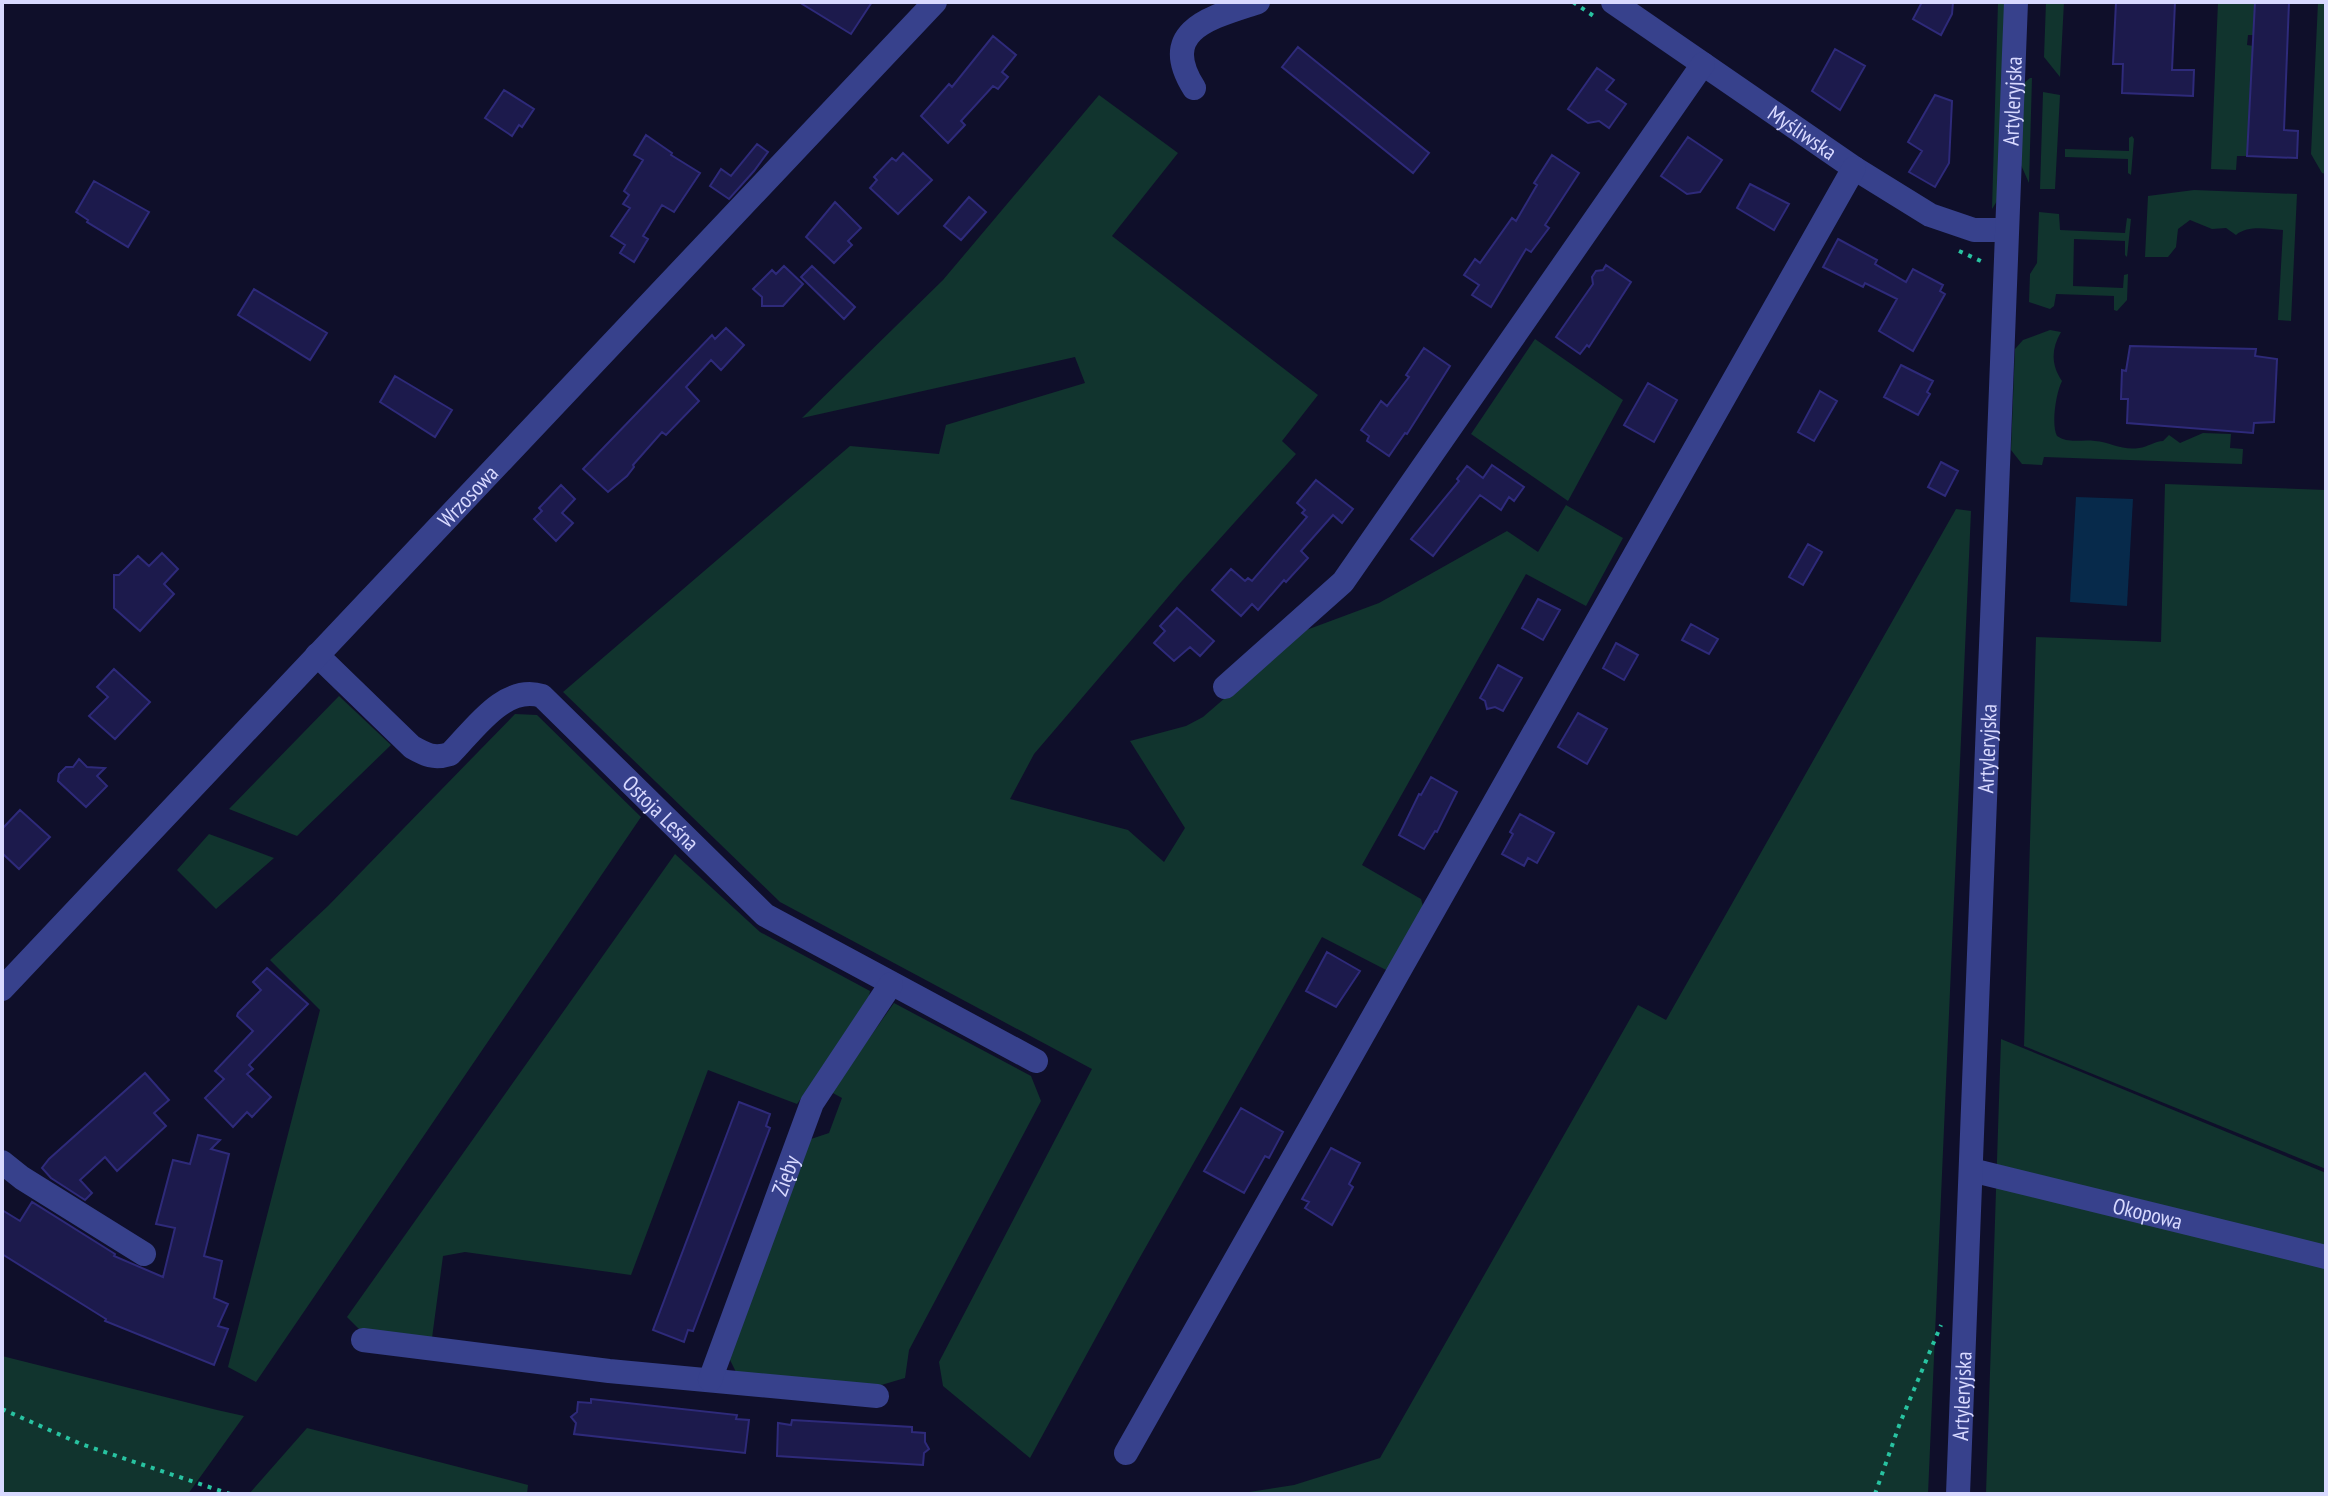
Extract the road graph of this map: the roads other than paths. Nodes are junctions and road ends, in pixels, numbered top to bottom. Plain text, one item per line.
1 (934, 2) edge
2 (1258, 2) edge
3 (1613, 2) edge
4 (2016, 2) edge
5 (1703, 64) junction
6 (1194, 88) dead end
7 (1854, 168) junction
8 (2007, 230) junction
9 (317, 655) junction
10 (1225, 687) dead end
11 (891, 984) junction
12 (2, 989) edge
13 (1036, 1061) dead end
14 (2, 1162) edge
15 (1971, 1170) junction
16 (144, 1254) dead end
17 (2326, 1257) edge
18 (363, 1340) dead end
19 (710, 1380) junction
20 (877, 1396) dead end
21 (1126, 1453) dead end
22 (1958, 1494) edge

1 - 9 street, Wrzosowa
2 - 6 street
3 - 5 street, Myśliwska
4 - 8 street, Artyleryjska
5 - 7 street, Myśliwska
5 - 10 street
7 - 8 street, Myśliwska
7 - 21 street
8 - 15 street, Artyleryjska
9 - 11 street, Ostoja Leśna
9 - 12 street, Wrzosowa
11 - 13 street, Ostoja Leśna
11 - 19 street, Zięby
14 - 16 street
15 - 17 street, Okopowa
15 - 22 street, Artyleryjska
18 - 19 street
19 - 20 street

